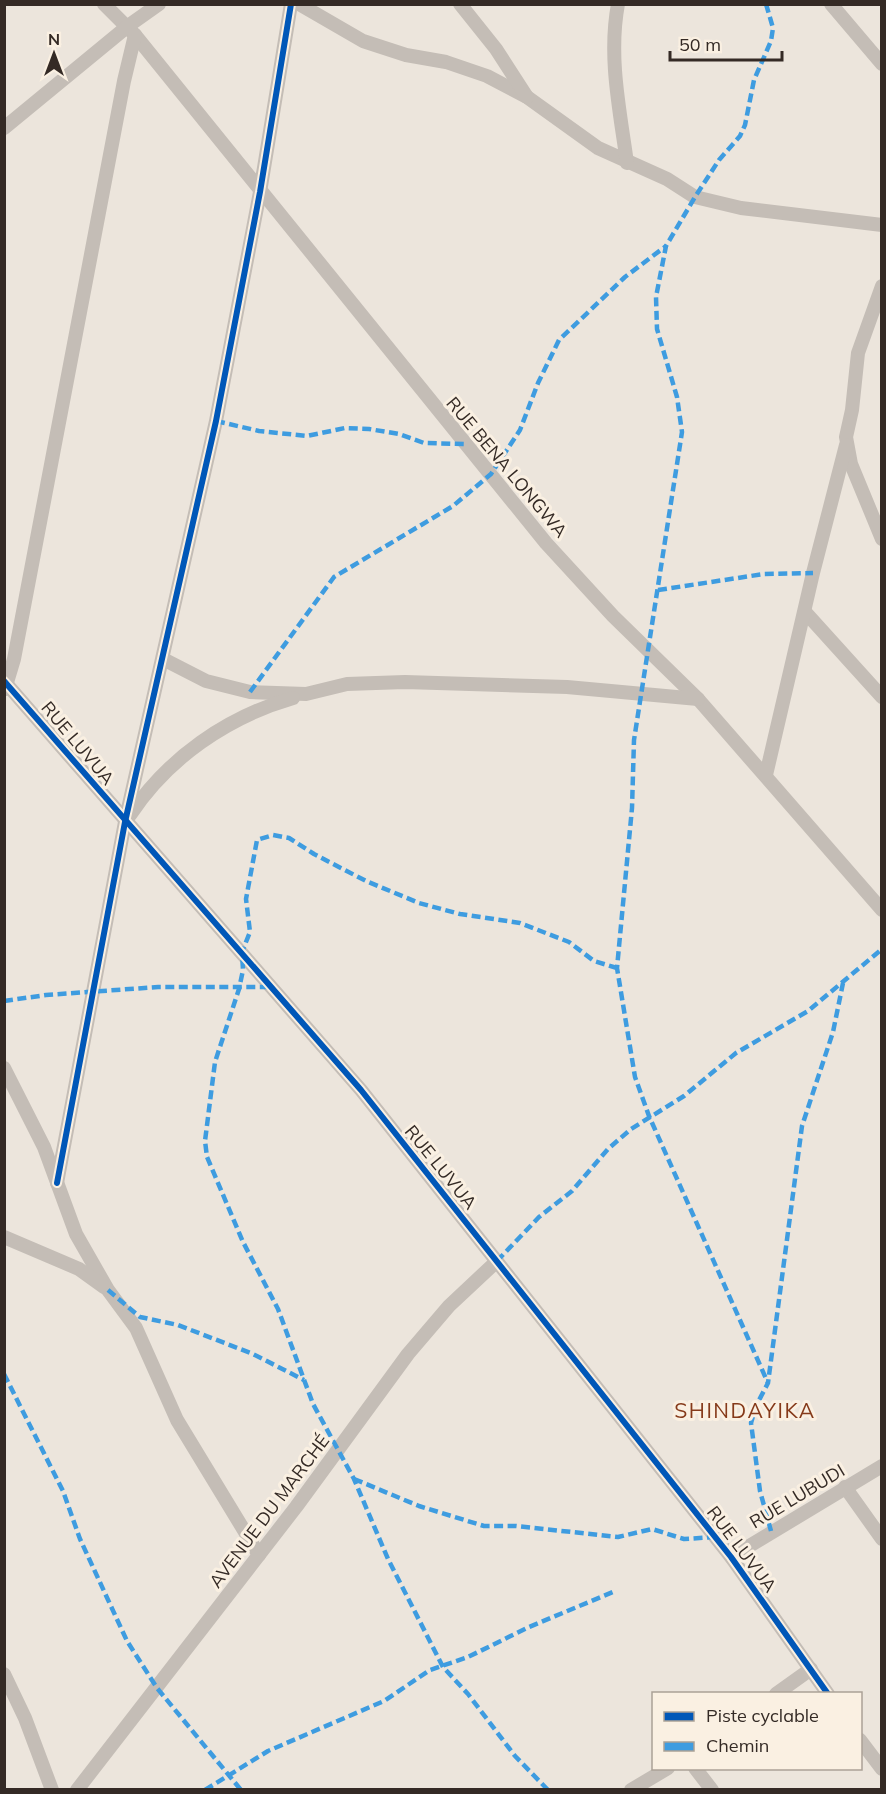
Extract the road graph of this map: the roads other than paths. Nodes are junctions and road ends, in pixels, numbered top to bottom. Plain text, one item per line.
1 (104, 4) edge
2 (159, 4) edge
3 (291, 4) edge
4 (300, 4) edge
5 (460, 4) edge
6 (618, 4) edge
7 (831, 4) edge
8 (131, 31) junction
9 (882, 64) edge
10 (526, 97) junction
11 (4, 128) edge
12 (627, 163) junction
13 (260, 192) junction
14 (882, 225) edge
15 (882, 286) edge
16 (846, 445) junction
17 (882, 539) edge
18 (806, 613) junction
19 (163, 659) junction
20 (6, 685) edge
21 (306, 694) junction
22 (882, 697) edge
23 (698, 699) junction
24 (766, 775) junction
25 (125, 822) junction
26 (882, 910) edge
27 (5, 1068) edge
28 (57, 1183) junction
29 (4, 1237) edge
30 (497, 1261) junction
31 (108, 1290) junction
32 (882, 1466) edge
33 (845, 1488) junction
34 (882, 1539) edge
35 (259, 1555) junction
36 (731, 1557) junction
37 (811, 1669) junction
38 (4, 1674) edge
39 (779, 1692) edge
40 (827, 1692) edge
41 (862, 1741) edge
42 (882, 1769) edge
43 (665, 1770) edge
44 (697, 1770) edge
45 (52, 1790) edge
46 (77, 1790) edge
47 (631, 1790) edge
48 (712, 1790) edge

1 - 8 street, RUE BENA LONGWA
2 - 8 street
3 - 13 street
4 - 10 street
5 - 10 street
6 - 12 street
7 - 9 street
8 - 11 street
8 - 13 street, RUE BENA LONGWA
8 - 20 street
10 - 12 street
12 - 14 street
13 - 19 street
13 - 23 street, RUE BENA LONGWA
15 - 16 street
16 - 17 street
16 - 18 street
18 - 22 street
18 - 24 street
19 - 21 street
19 - 25 street
20 - 25 street, RUE LUVUA
21 - 23 street
21 - 25 street
23 - 24 street, RUE BENA LONGWA
24 - 26 street, RUE BENA LONGWA
25 - 28 street
25 - 30 street, RUE LUVUA
27 - 28 street
28 - 31 street
29 - 31 street
30 - 35 street, AVENUE DU MARCHÉ
30 - 36 street, RUE LUVUA
31 - 35 street
32 - 33 street, RUE LUBUDI
33 - 34 street
33 - 36 street, RUE LUBUDI
35 - 46 street, AVENUE DU MARCHÉ
36 - 37 street, RUE LUVUA
37 - 39 street
37 - 40 street, RUE LUVUA
38 - 45 street
41 - 42 street
43 - 47 street
44 - 48 street

